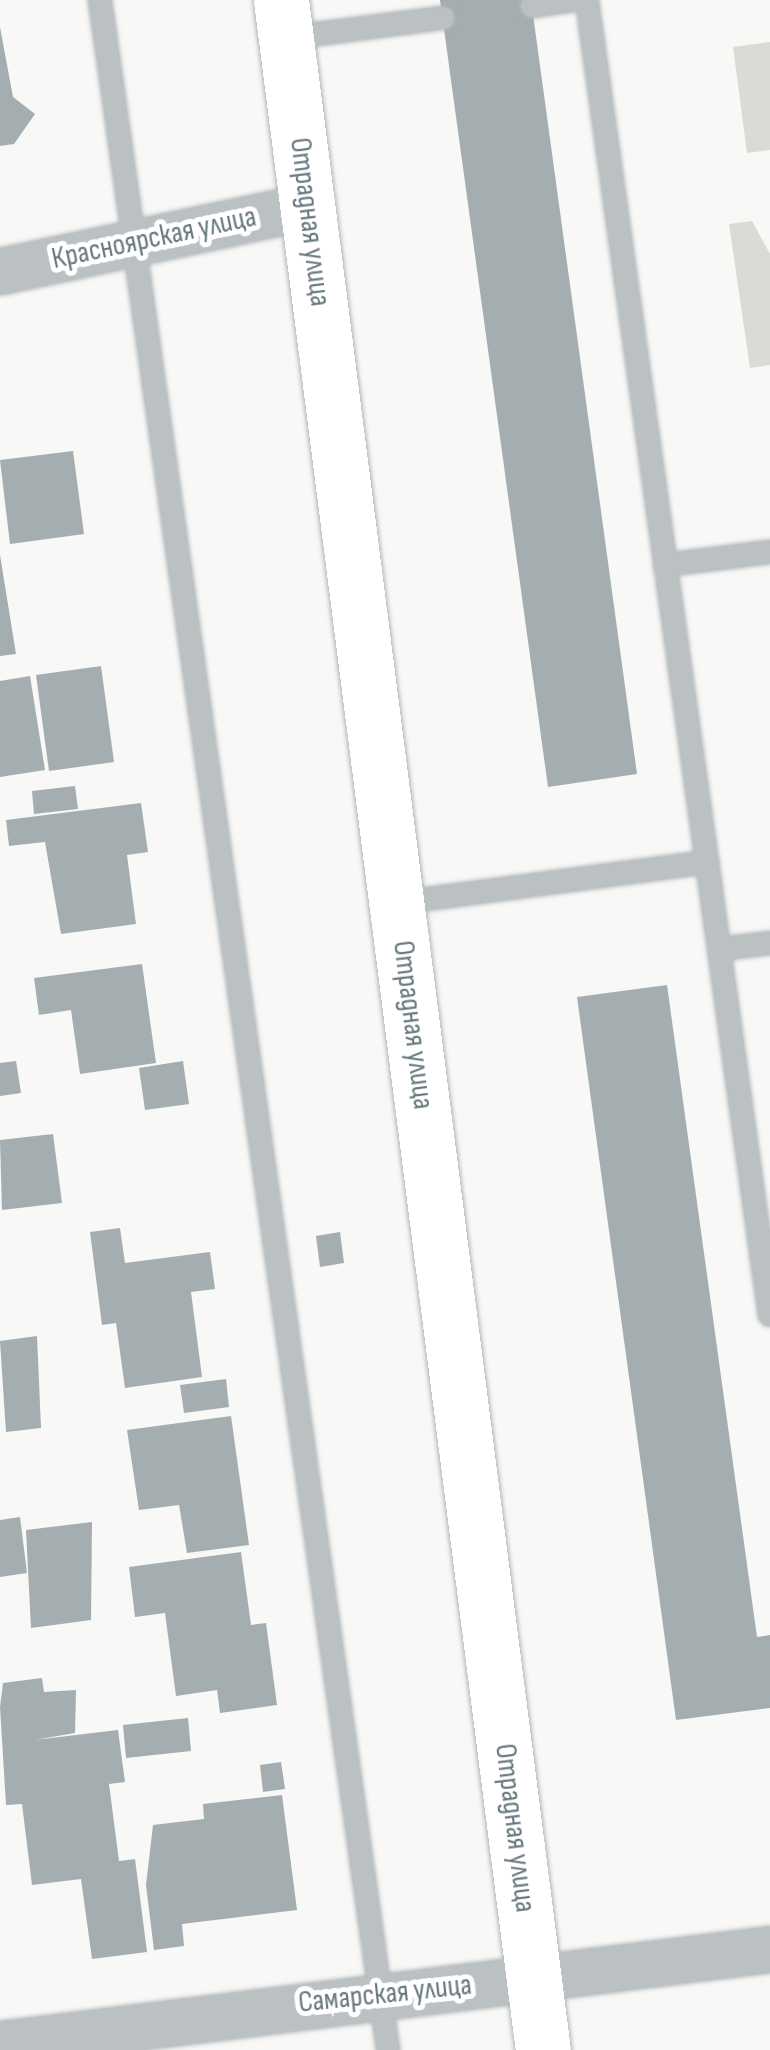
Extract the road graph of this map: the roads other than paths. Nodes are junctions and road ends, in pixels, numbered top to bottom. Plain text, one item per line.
1 (100, 0) edge
2 (574, 0) edge
3 (588, 0) edge
4 (532, 6) dead end
5 (442, 18) dead end
6 (284, 19) edge
7 (308, 206) junction
8 (130, 244) junction
9 (0, 270) edge
10 (770, 552) edge
11 (665, 565) junction
12 (707, 862) junction
13 (397, 903) junction
14 (770, 943) edge
15 (720, 949) junction
16 (770, 1315) edge
17 (770, 1949) edge
18 (534, 1980) junction
19 (380, 1991) junction
20 (0, 2044) edge
21 (388, 2050) edge
22 (543, 2050) edge

1 - 8 lane
2 - 4 lane
3 - 11 lane
5 - 6 lane
6 - 7 street, Отрадная улица
7 - 8 street, Красноярская улица
7 - 13 street, Отрадная улица
8 - 9 street, Красноярская улица
8 - 19 lane
10 - 11 lane
11 - 12 lane
12 - 13 lane
12 - 15 lane
13 - 18 street, Отрадная улица
14 - 15 lane
15 - 16 lane
17 - 18 street, Самарская улица
18 - 19 street, Самарская улица
18 - 22 street, Отрадная улица
19 - 20 street, Самарская улица
19 - 21 lane

